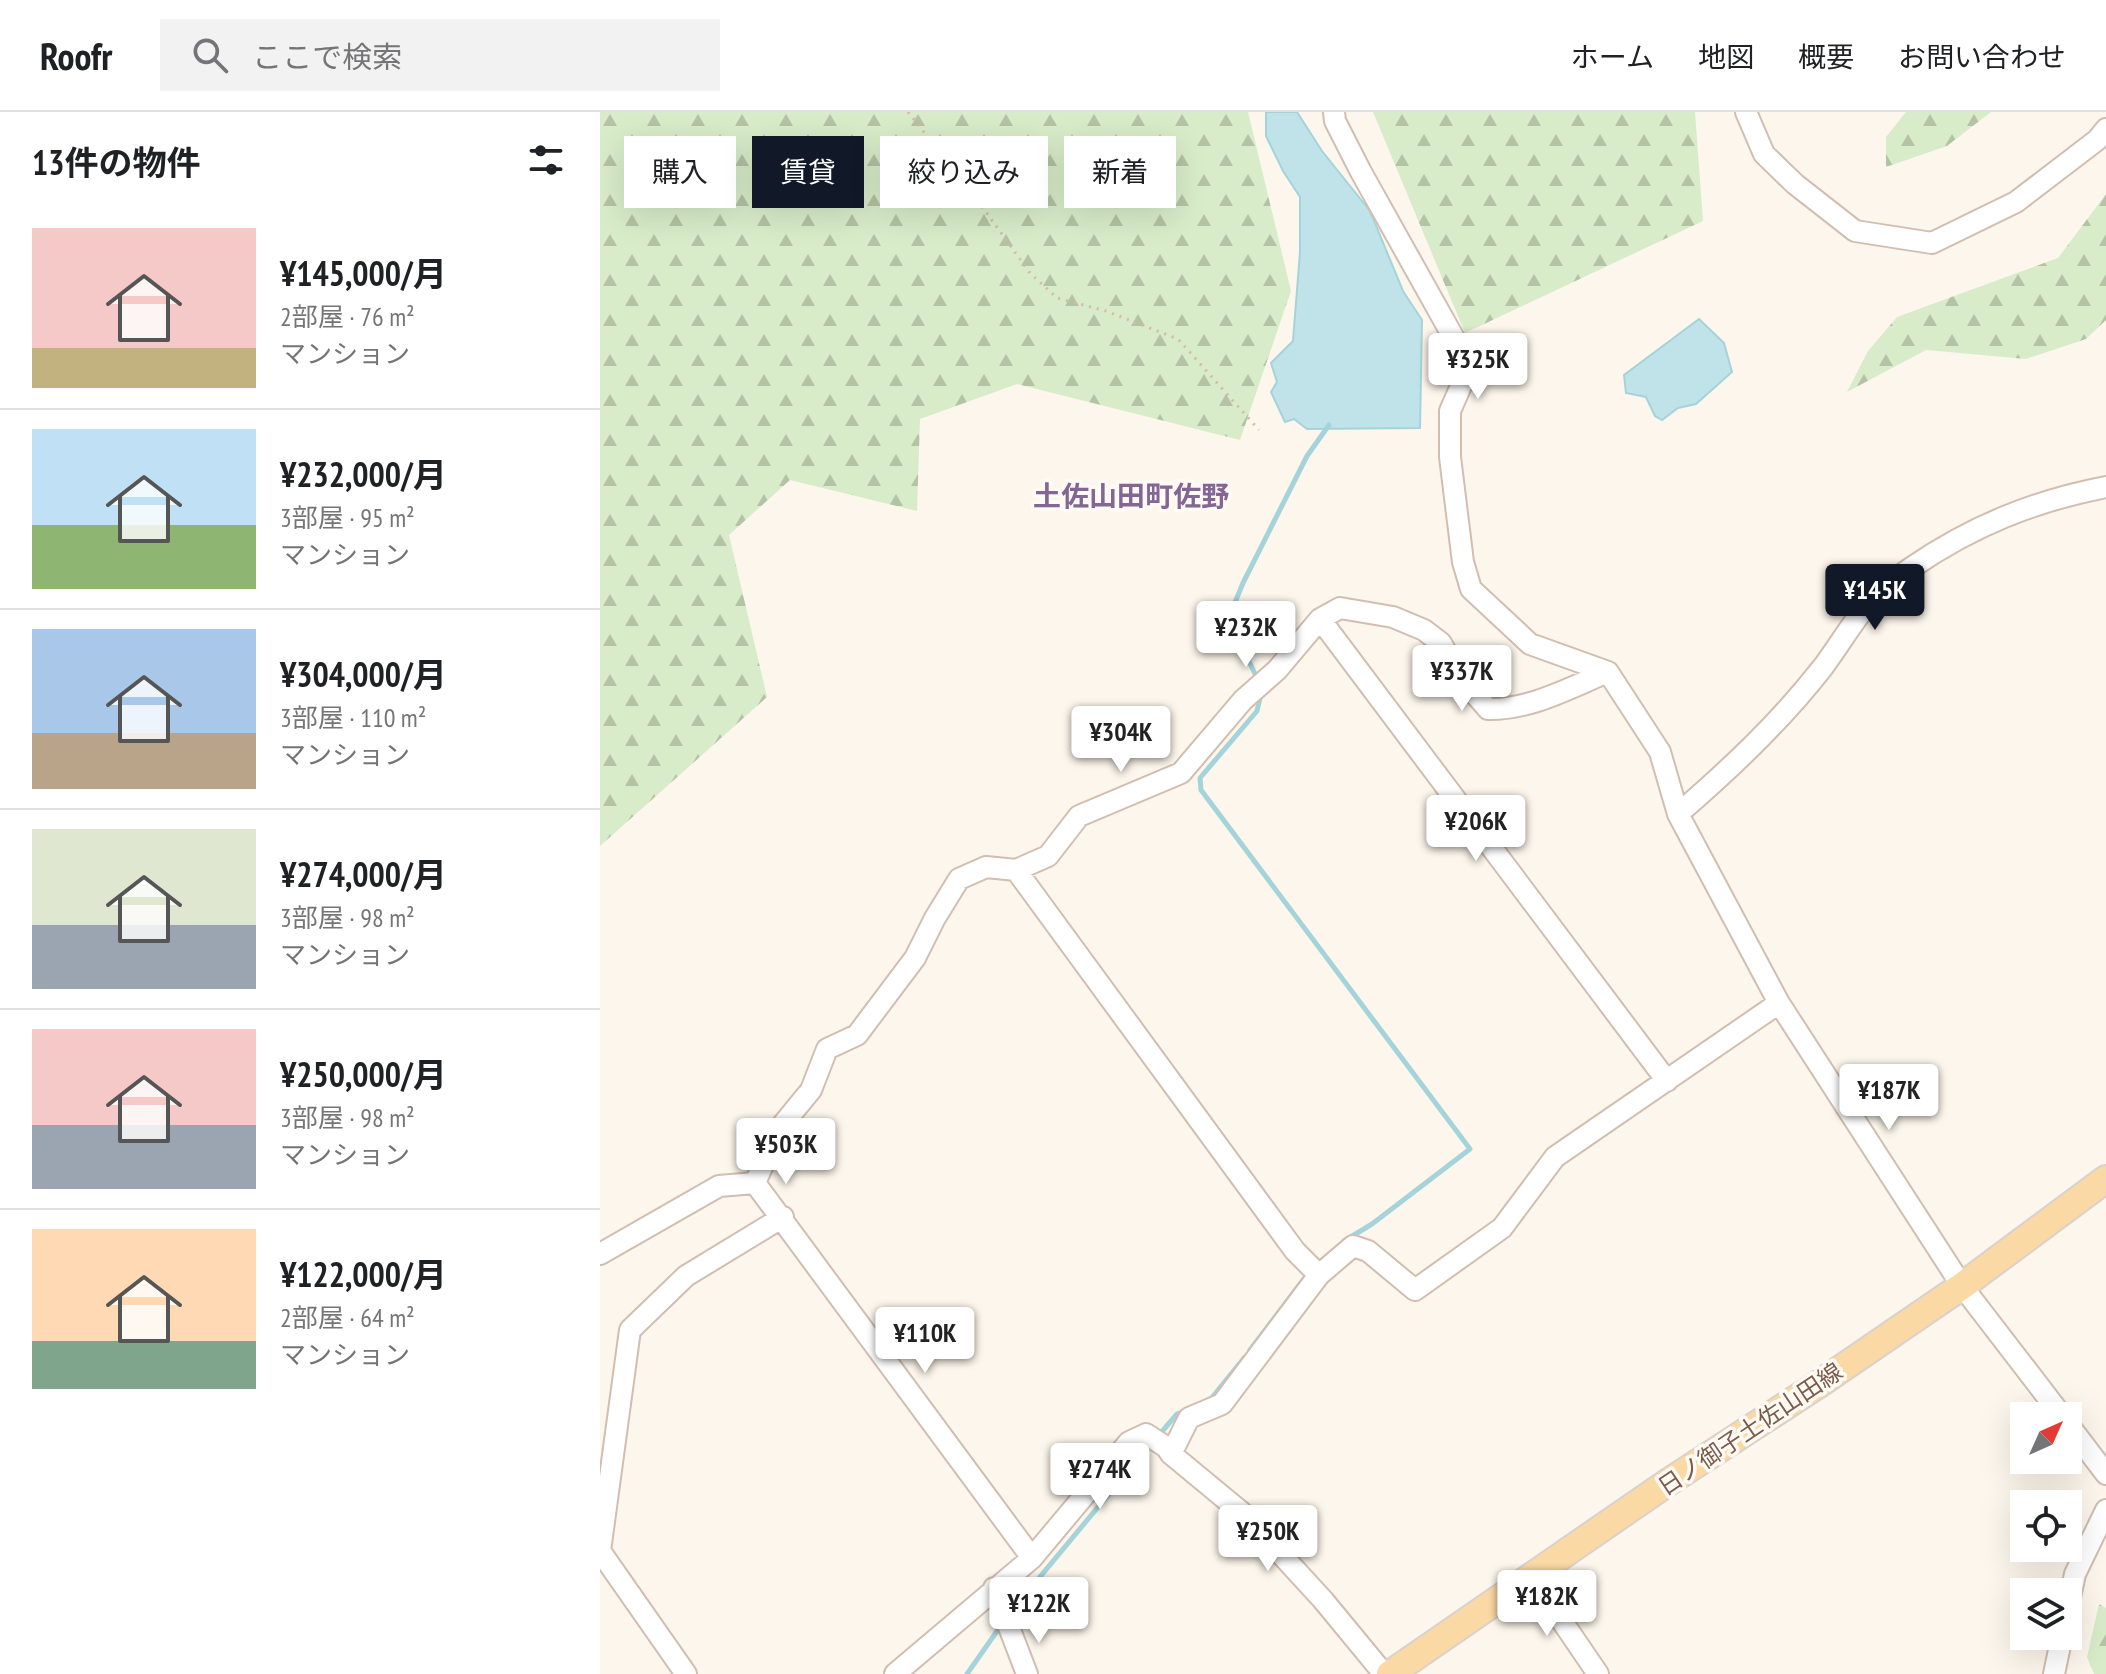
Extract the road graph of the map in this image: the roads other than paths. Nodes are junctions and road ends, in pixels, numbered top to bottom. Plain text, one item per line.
1 (1334, 112) edge
2 (1746, 112) edge
3 (2106, 129) edge
4 (2106, 487) edge
5 (1320, 619) junction
6 (1608, 672) junction
7 (1678, 814) junction
8 (1016, 870) junction
9 (1779, 1003) junction
10 (1667, 1081) junction
11 (2106, 1179) edge
12 (755, 1183) junction
13 (783, 1217) junction
14 (600, 1254) edge
15 (1319, 1275) junction
16 (1962, 1286) junction
17 (2051, 1402) edge
18 (2082, 1442) edge
19 (1168, 1450) junction
20 (2106, 1474) edge
21 (2106, 1510) edge
22 (1032, 1558) junction
23 (1532, 1577) junction
24 (2074, 1578) edge
25 (994, 1588) junction
26 (2059, 1650) edge
27 (686, 1674) edge
28 (895, 1674) edge
29 (1027, 1674) edge
30 (1384, 1674) edge
31 (1390, 1674) edge
32 (1598, 1674) edge
33 (2054, 1674) edge

1 - 6 street
2 - 3 street
4 - 7 street
5 - 6 street
5 - 8 street
5 - 10 street
6 - 7 street
7 - 9 street
8 - 12 street
8 - 15 street
9 - 10 street
9 - 16 street
10 - 15 street
11 - 16 main road, 日ノ御子土佐山田線
12 - 13 street
12 - 14 street
13 - 22 street
13 - 27 street
15 - 19 street
16 - 17 street
16 - 23 main road, 日ノ御子土佐山田線
18 - 20 street
19 - 22 street
19 - 30 street
21 - 24 street
22 - 25 street
23 - 31 main road, 日ノ御子土佐山田線
23 - 32 street
25 - 28 street
25 - 29 street
26 - 33 street

